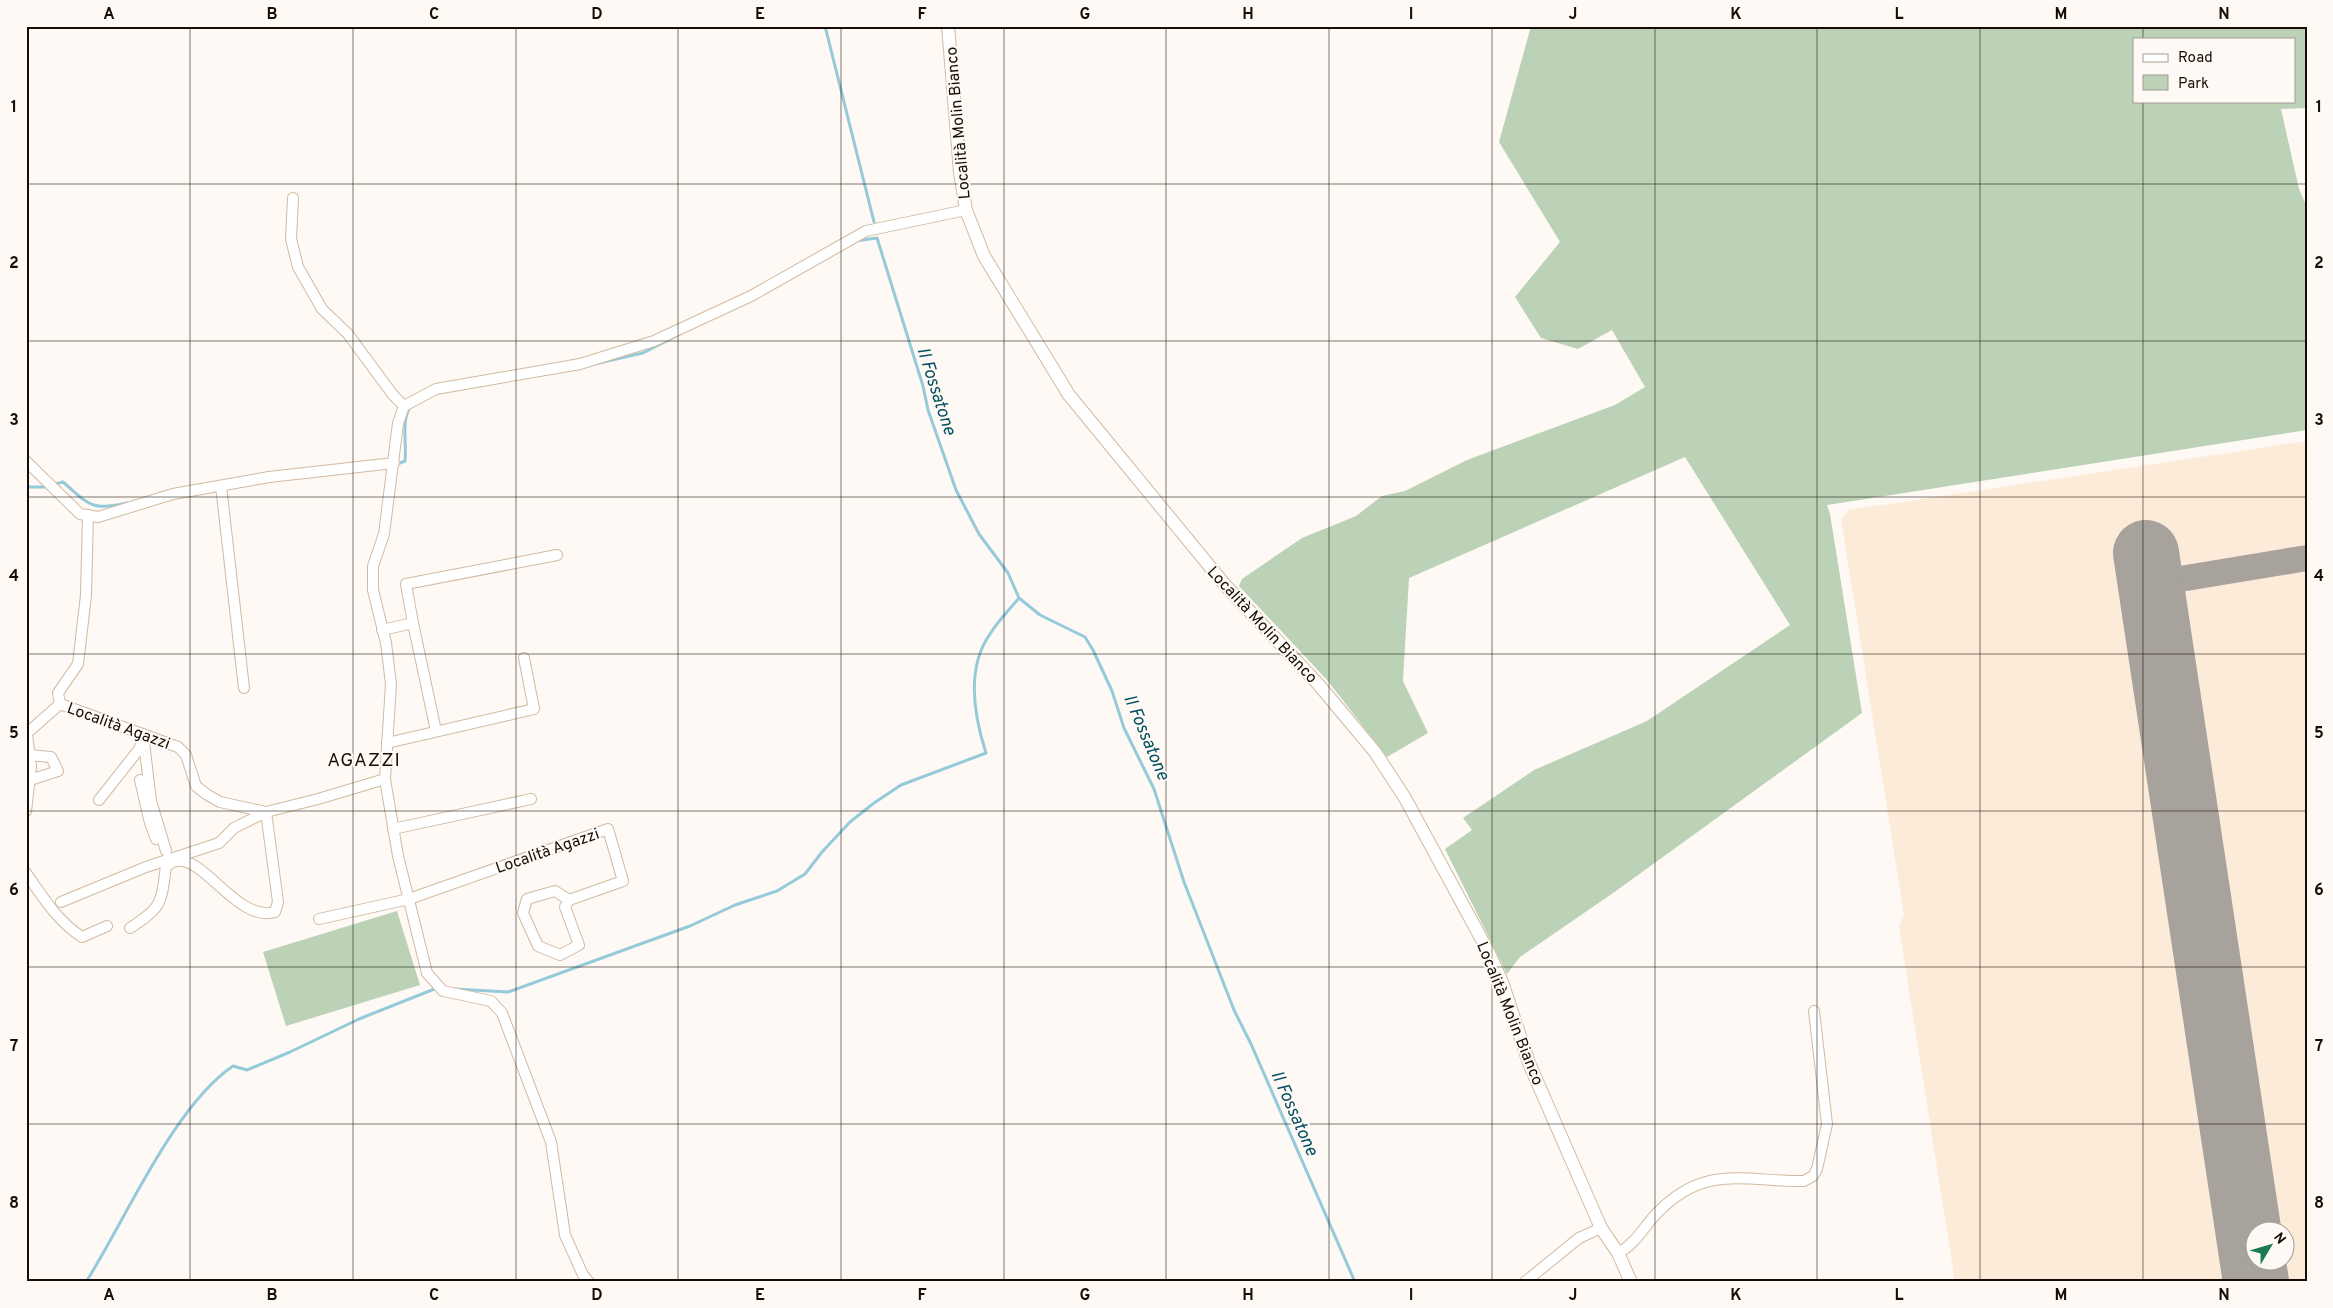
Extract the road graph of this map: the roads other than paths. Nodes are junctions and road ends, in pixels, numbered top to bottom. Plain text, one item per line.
1 (948, 26) edge
2 (293, 198) dead end
3 (966, 210) junction
4 (404, 406) junction
5 (26, 461) edge
6 (394, 463) junction
7 (221, 486) junction
8 (88, 515) junction
9 (558, 555) dead end
10 (413, 623) junction
11 (382, 630) junction
12 (524, 658) dead end
13 (244, 688) dead end
14 (60, 704) junction
15 (436, 732) junction
16 (26, 734) edge
17 (143, 734) junction
18 (387, 743) junction
19 (29, 755) junction
20 (385, 779) junction
21 (30, 780) junction
22 (140, 780) dead end
23 (531, 799) dead end
24 (100, 800) dead end
25 (26, 811) edge
26 (266, 812) junction
27 (394, 829) junction
28 (165, 856) junction
29 (26, 872) edge
30 (409, 899) junction
31 (569, 900) junction
32 (61, 902) dead end
33 (319, 919) dead end
34 (107, 926) dead end
35 (130, 928) dead end
36 (1814, 1011) dead end
37 (1601, 1228) junction
38 (1618, 1253) junction
39 (589, 1282) edge
40 (1525, 1282) edge
41 (1631, 1282) edge

1 - 3 street, Località Molin Bianco
2 - 4 street
3 - 4 street
3 - 37 street, Località Molin Bianco
4 - 6 street
5 - 8 street
6 - 7 street
6 - 11 street
7 - 8 street
7 - 13 street
8 - 14 street, Località Agazzi
9 - 10 street
10 - 11 street
10 - 15 street
11 - 18 street
12 - 15 street
14 - 16 street, Località Agazzi
14 - 17 street, Località Agazzi
15 - 18 street
16 - 19 street, Località Agazzi
17 - 24 street
17 - 26 street, Località Agazzi
17 - 28 street
18 - 20 street
19 - 21 street, Località Agazzi
19 - 21 street
20 - 26 street, Località Agazzi
20 - 27 street
21 - 25 street, Località Agazzi
22 - 28 street
23 - 27 street
26 - 28 street, Località Agazzi
26 - 35 street
27 - 30 street
28 - 32 street, Località Agazzi
29 - 34 street
30 - 31 street, Località Agazzi
30 - 33 street
30 - 39 street
31 - 31 street
36 - 38 street
37 - 38 street, Località Molin Bianco
37 - 40 street
38 - 41 street, Località Molin Bianco

